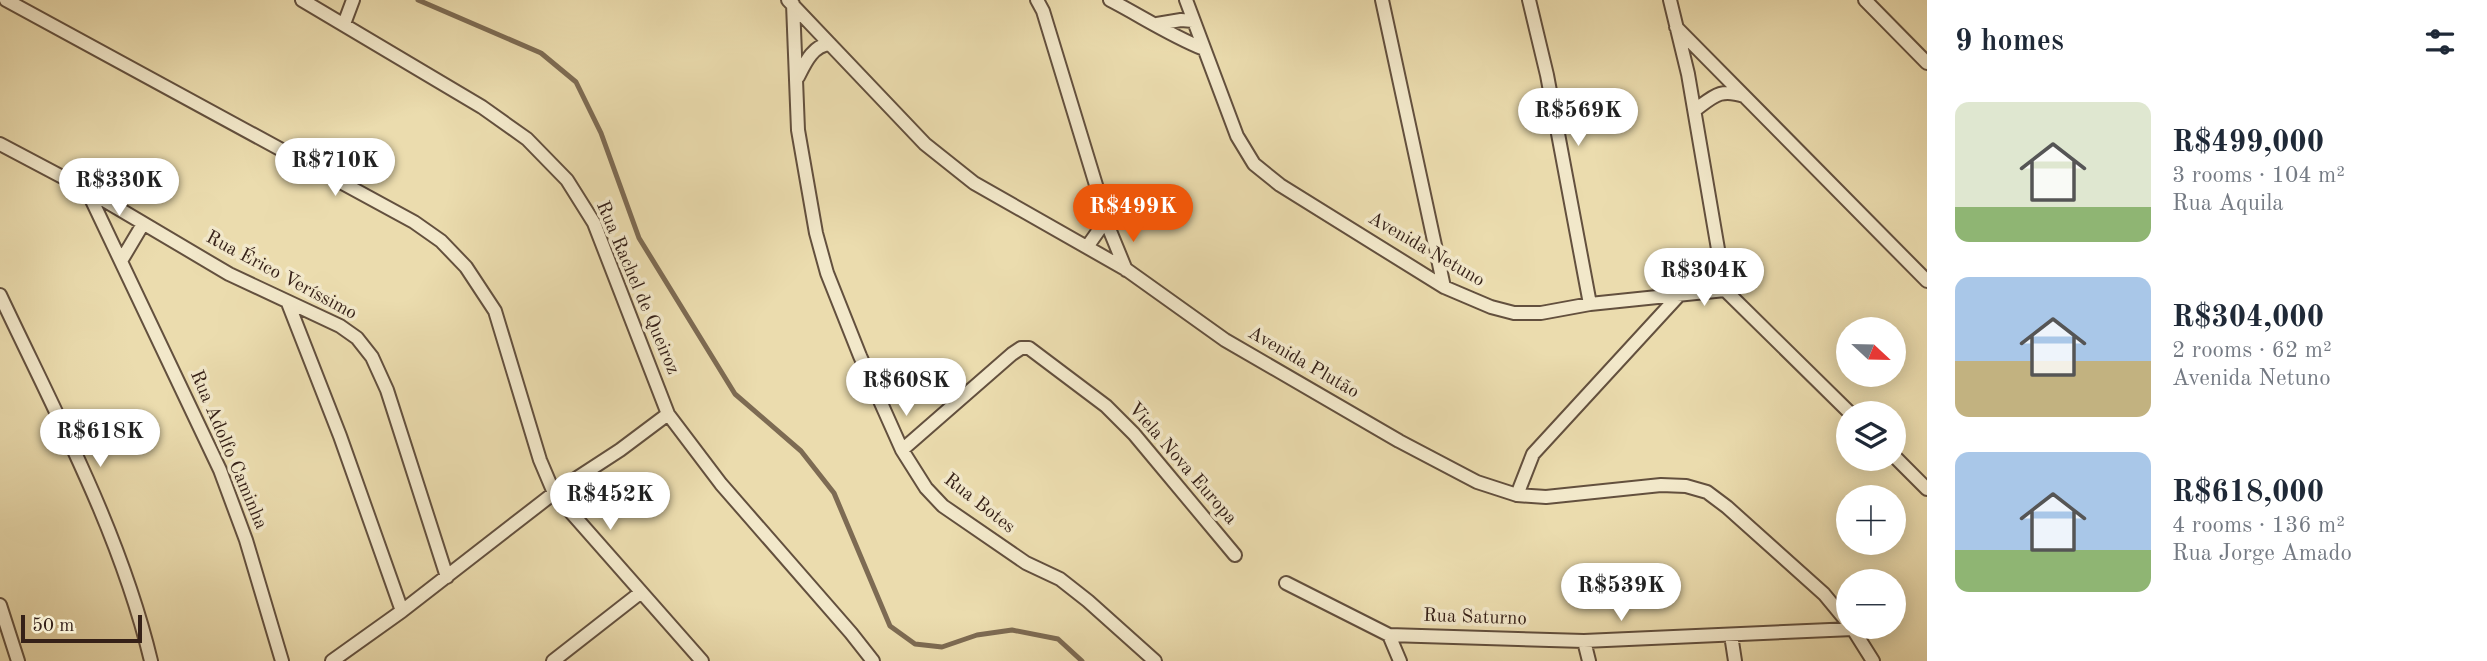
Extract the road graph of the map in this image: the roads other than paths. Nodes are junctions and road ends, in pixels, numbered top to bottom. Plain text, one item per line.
1 (6, 0) edge
2 (302, 0) edge
3 (353, 0) edge
4 (1110, 0) edge
5 (1186, 0) edge
6 (1382, 0) edge
7 (1529, 0) edge
8 (1670, 0) edge
9 (1865, 0) edge
10 (791, 2) edge
11 (1041, 4) edge
12 (1193, 21) junction
13 (344, 24) junction
14 (1157, 24) junction
15 (1676, 27) junction
16 (830, 44) junction
17 (1204, 49) junction
18 (1914, 49) junction
19 (1927, 55) edge
20 (1927, 63) edge
21 (797, 77) junction
22 (1744, 96) junction
23 (1695, 110) junction
24 (0, 144) edge
25 (88, 190) junction
26 (1106, 220) junction
27 (143, 224) junction
28 (1087, 247) junction
29 (121, 261) junction
30 (1127, 270) junction
31 (1927, 281) edge
32 (1444, 287) junction
33 (1725, 290) junction
34 (1681, 293) junction
35 (0, 295) edge
36 (288, 303) junction
37 (1590, 304) junction
38 (1838, 401) edge
39 (668, 414) junction
40 (902, 450) junction
41 (1906, 468) edge
42 (1927, 489) edge
43 (554, 493) junction
44 (1517, 495) junction
45 (1235, 555) dead end
46 (447, 577) junction
47 (1286, 583) dead end
48 (640, 593) junction
49 (0, 605) edge
50 (1836, 609) edge
51 (402, 611) junction
52 (1836, 627) edge
53 (1389, 635) junction
54 (1731, 635) junction
55 (1859, 639) edge
56 (1584, 641) junction
57 (18, 661) edge
58 (151, 661) edge
59 (282, 661) edge
60 (332, 661) edge
61 (553, 661) edge
62 (702, 661) edge
63 (873, 661) edge
64 (1155, 661) edge
65 (1400, 661) edge
66 (1589, 661) edge
67 (1735, 661) edge
68 (1873, 661) edge

1 - 43 street
2 - 13 street, Rua Rachel de Queiroz
3 - 13 street
4 - 14 street
5 - 12 street, Avenida Netuno
6 - 32 street
7 - 37 street
8 - 15 street
9 - 18 street
10 - 16 street, Avenida Plutão
10 - 21 street, Rua Botes
11 - 26 street
12 - 14 street
12 - 17 street, Avenida Netuno
13 - 39 street, Rua Rachel de Queiroz
14 - 17 street
15 - 22 street
15 - 23 street
16 - 21 street
16 - 28 street, Avenida Plutão
17 - 32 street, Avenida Netuno
18 - 19 street
18 - 20 street
21 - 40 street, Rua Botes
22 - 23 street
22 - 31 street
23 - 33 street
24 - 25 street, Rua Érico Veríssimo
25 - 27 street, Rua Érico Veríssimo
25 - 29 street, Rua Adolfo Caminha
26 - 28 street
26 - 30 street
27 - 29 street
27 - 36 street, Rua Érico Veríssimo
28 - 30 street, Avenida Plutão
29 - 59 street, Rua Adolfo Caminha
30 - 44 street, Avenida Plutão
32 - 37 street, Avenida Netuno
33 - 34 street, Avenida Netuno
33 - 38 street
34 - 37 street, Avenida Netuno
34 - 44 street
35 - 58 street
36 - 46 street, Rua Érico Veríssimo
36 - 51 street
39 - 43 street
39 - 63 street, Rua Rachel de Queiroz
40 - 45 street, Viela Nova Europa
40 - 64 street, Rua Botes
41 - 42 street
43 - 46 street
43 - 48 street
44 - 50 street, Avenida Plutão
46 - 51 street
47 - 53 street
48 - 61 street
48 - 62 street
49 - 57 street
51 - 60 street
52 - 54 street, Rua Saturno
53 - 56 street, Rua Saturno
53 - 65 street
54 - 56 street, Rua Saturno
54 - 67 street
55 - 68 street, Avenida Plutão
56 - 66 street

